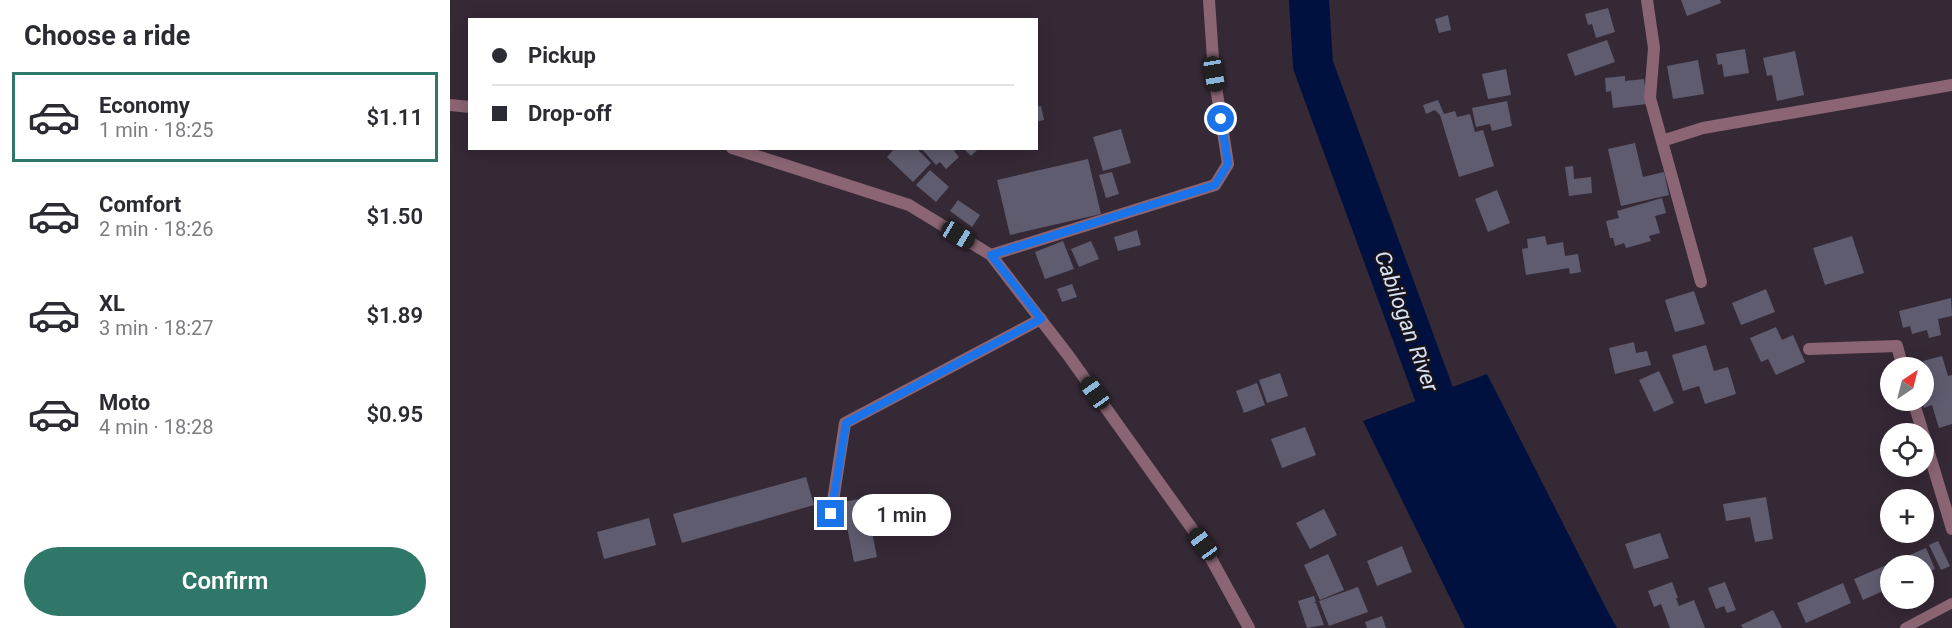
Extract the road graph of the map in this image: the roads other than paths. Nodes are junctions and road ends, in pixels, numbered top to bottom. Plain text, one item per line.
1 (1209, 0) edge
2 (1647, 0) edge
3 (1952, 85) edge
4 (450, 105) edge
5 (468, 107) edge
6 (1662, 141) junction
7 (738, 150) edge
8 (991, 255) junction
9 (1701, 282) dead end
10 (1041, 319) junction
11 (1809, 349) dead end
12 (1900, 357) edge
13 (1916, 411) edge
14 (831, 514) dead end
15 (1952, 529) edge
16 (1952, 603) edge
17 (1249, 628) edge
18 (1905, 628) edge

1 - 8 street
2 - 6 street
3 - 6 street
4 - 5 street
6 - 9 street
7 - 8 street
8 - 10 street
10 - 14 street
10 - 17 street
11 - 12 street
13 - 15 street
16 - 18 lane

